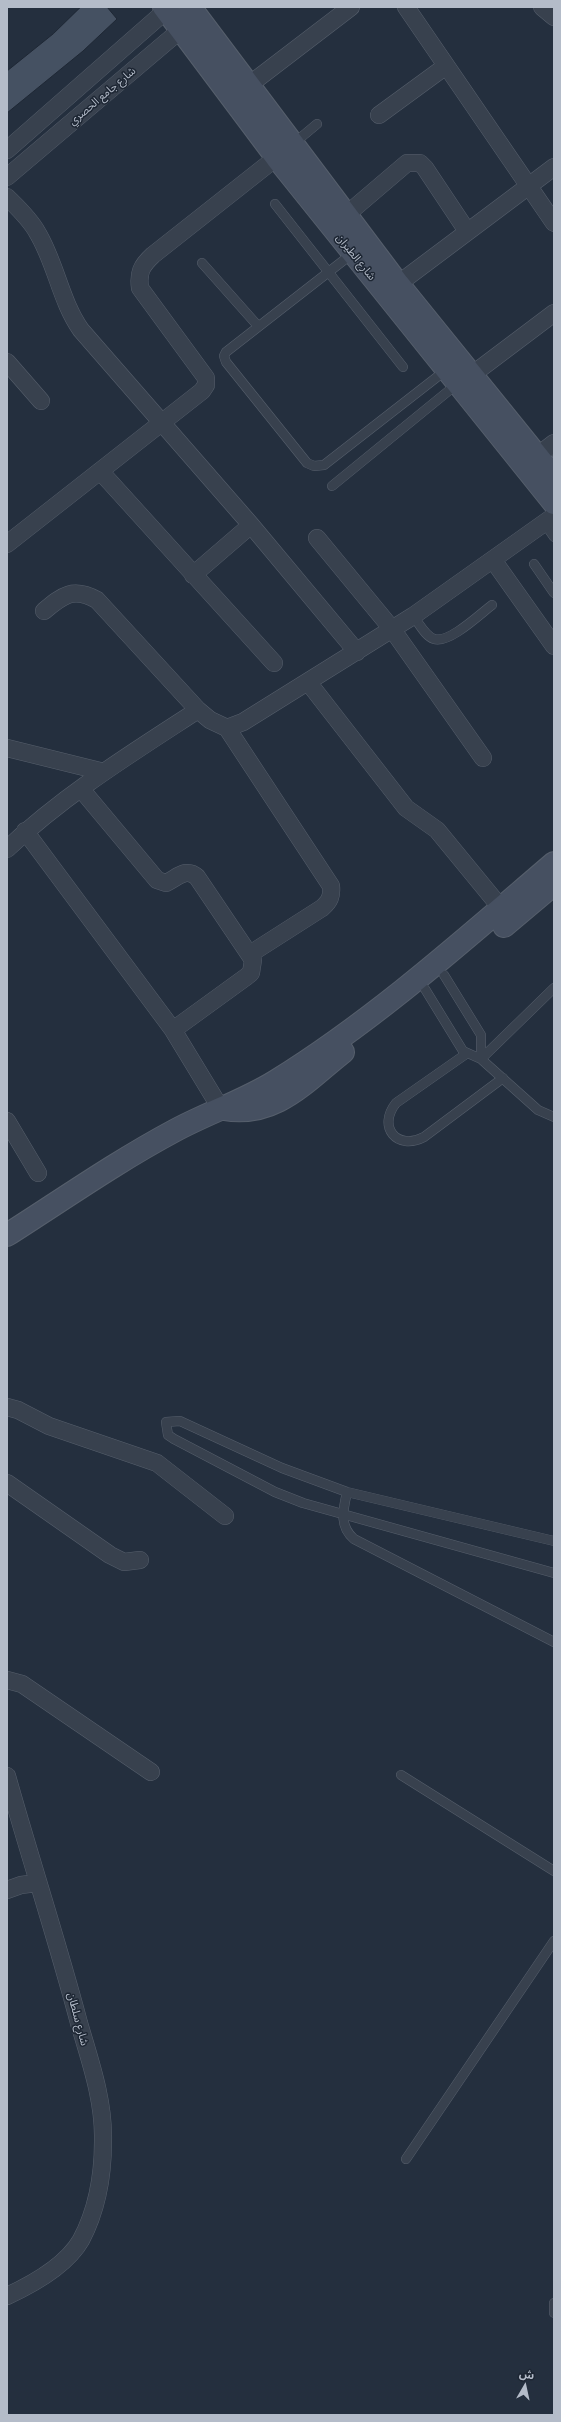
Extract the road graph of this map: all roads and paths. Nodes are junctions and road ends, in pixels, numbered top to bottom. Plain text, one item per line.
1 (351, 7) edge
2 (542, 7) edge
3 (167, 8) edge
4 (411, 9) edge
5 (193, 11) edge
6 (554, 17) edge
7 (180, 30) junction
8 (446, 66) junction
9 (249, 85) junction
10 (380, 115) dead end
11 (317, 124) dead end
12 (7, 150) edge
13 (285, 151) junction
14 (554, 167) edge
15 (7, 177) edge
16 (528, 185) junction
17 (7, 198) edge
18 (275, 204) dead end
19 (346, 215) junction
20 (554, 223) edge
21 (467, 231) junction
22 (353, 253) junction
23 (202, 263) dead end
24 (328, 272) junction
25 (398, 284) junction
26 (554, 313) edge
27 (258, 326) junction
28 (7, 362) edge
29 (403, 367) dead end
30 (458, 376) junction
31 (41, 401) dead end
32 (161, 422) junction
33 (554, 443) edge
34 (537, 456) junction
35 (100, 471) junction
36 (554, 477) edge
37 (332, 486) dead end
38 (554, 503) edge
39 (251, 525) junction
40 (551, 526) edge
41 (317, 538) dead end
42 (7, 544) edge
43 (492, 560) junction
44 (534, 564) dead end
45 (193, 574) junction
46 (554, 593) edge
47 (492, 605) dead end
48 (44, 611) dead end
49 (413, 616) junction
50 (392, 629) junction
51 (554, 646) edge
52 (358, 652) junction
53 (274, 663) dead end
54 (308, 682) junction
55 (198, 710) junction
56 (227, 728) junction
57 (7, 748) edge
58 (482, 758) dead end
59 (104, 772) junction
60 (81, 788) junction
61 (25, 831) junction
62 (7, 849) edge
63 (554, 863) edge
64 (554, 884) edge
65 (501, 908) junction
66 (250, 954) junction
67 (440, 970) junction
68 (554, 988) edge
69 (425, 989) junction
70 (173, 1030) junction
71 (466, 1054) junction
72 (481, 1059) junction
73 (503, 1078) junction
74 (221, 1109) junction
75 (554, 1117) edge
76 (7, 1121) edge
77 (38, 1173) dead end
78 (7, 1235) edge
79 (7, 1408) edge
80 (7, 1483) edge
81 (347, 1492) junction
82 (342, 1515) junction
83 (225, 1516) dead end
84 (554, 1541) edge
85 (140, 1560) dead end
86 (554, 1573) edge
87 (554, 1642) edge
88 (7, 1680) edge
89 (151, 1772) dead end
90 (401, 1775) dead end
91 (7, 1776) edge
92 (554, 1871) edge
93 (37, 1883) junction
94 (7, 1890) edge
95 (554, 1941) edge
96 (406, 2159) dead end
97 (7, 2296) edge
98 (554, 2303) edge
99 (554, 2313) edge

1 - 9 street
2 - 6 street
3 - 7 street, شارع الطيران
3 - 12 street, شارع جامع الحصري
4 - 8 street
5 - 7 street, شارع جامع الحصري
5 - 9 street, شارع الطيران
7 - 13 street, شارع الطيران
7 - 15 street, شارع جامع الحصري
8 - 10 street
8 - 16 street
9 - 13 street, شارع الطيران
11 - 13 lane
13 - 19 street, شارع الطيران
13 - 22 street, شارع الطيران
13 - 32 street
14 - 16 street
16 - 20 street
16 - 21 street
17 - 32 street
18 - 24 lane
19 - 21 street
19 - 25 street, شارع الطيران
21 - 25 street
22 - 24 lane
22 - 30 street, شارع الطيران
23 - 27 lane
24 - 27 lane
24 - 29 lane
25 - 30 street, شارع الطيران
26 - 30 street
27 - 30 lane
28 - 31 street
30 - 34 street, شارع الطيران
30 - 37 lane
30 - 38 street, شارع الطيران
32 - 35 street
32 - 39 street
33 - 34 street
34 - 36 street, شارع الطيران
35 - 42 street
35 - 45 street
39 - 45 street
39 - 52 street
40 - 43 street
41 - 50 street
43 - 49 street
43 - 51 street
44 - 46 lane
45 - 53 street
47 - 49 lane
48 - 55 street
49 - 50 street
50 - 52 street
50 - 58 street
52 - 54 street
54 - 56 street
54 - 65 street
55 - 56 street
55 - 59 street
56 - 66 street
57 - 59 street
59 - 60 street
60 - 61 street
60 - 66 street
61 - 62 street
61 - 70 street
63 - 65 street
64 - 67 street
65 - 67 street
66 - 70 street
67 - 69 street
67 - 72 lane
67 - 74 street
68 - 72 lane
69 - 71 lane
69 - 74 street
70 - 74 street
71 - 72 lane
71 - 73 lane
72 - 73 lane
73 - 75 lane
74 - 78 street
76 - 77 street
79 - 83 street
80 - 85 street
81 - 82 lane
81 - 82 lane
81 - 84 lane
82 - 86 lane
82 - 87 lane
88 - 89 street
90 - 92 lane
91 - 93 street, شارع سلطان
93 - 94 street
93 - 97 street, شارع سلطان
95 - 96 lane
98 - 99 lane

